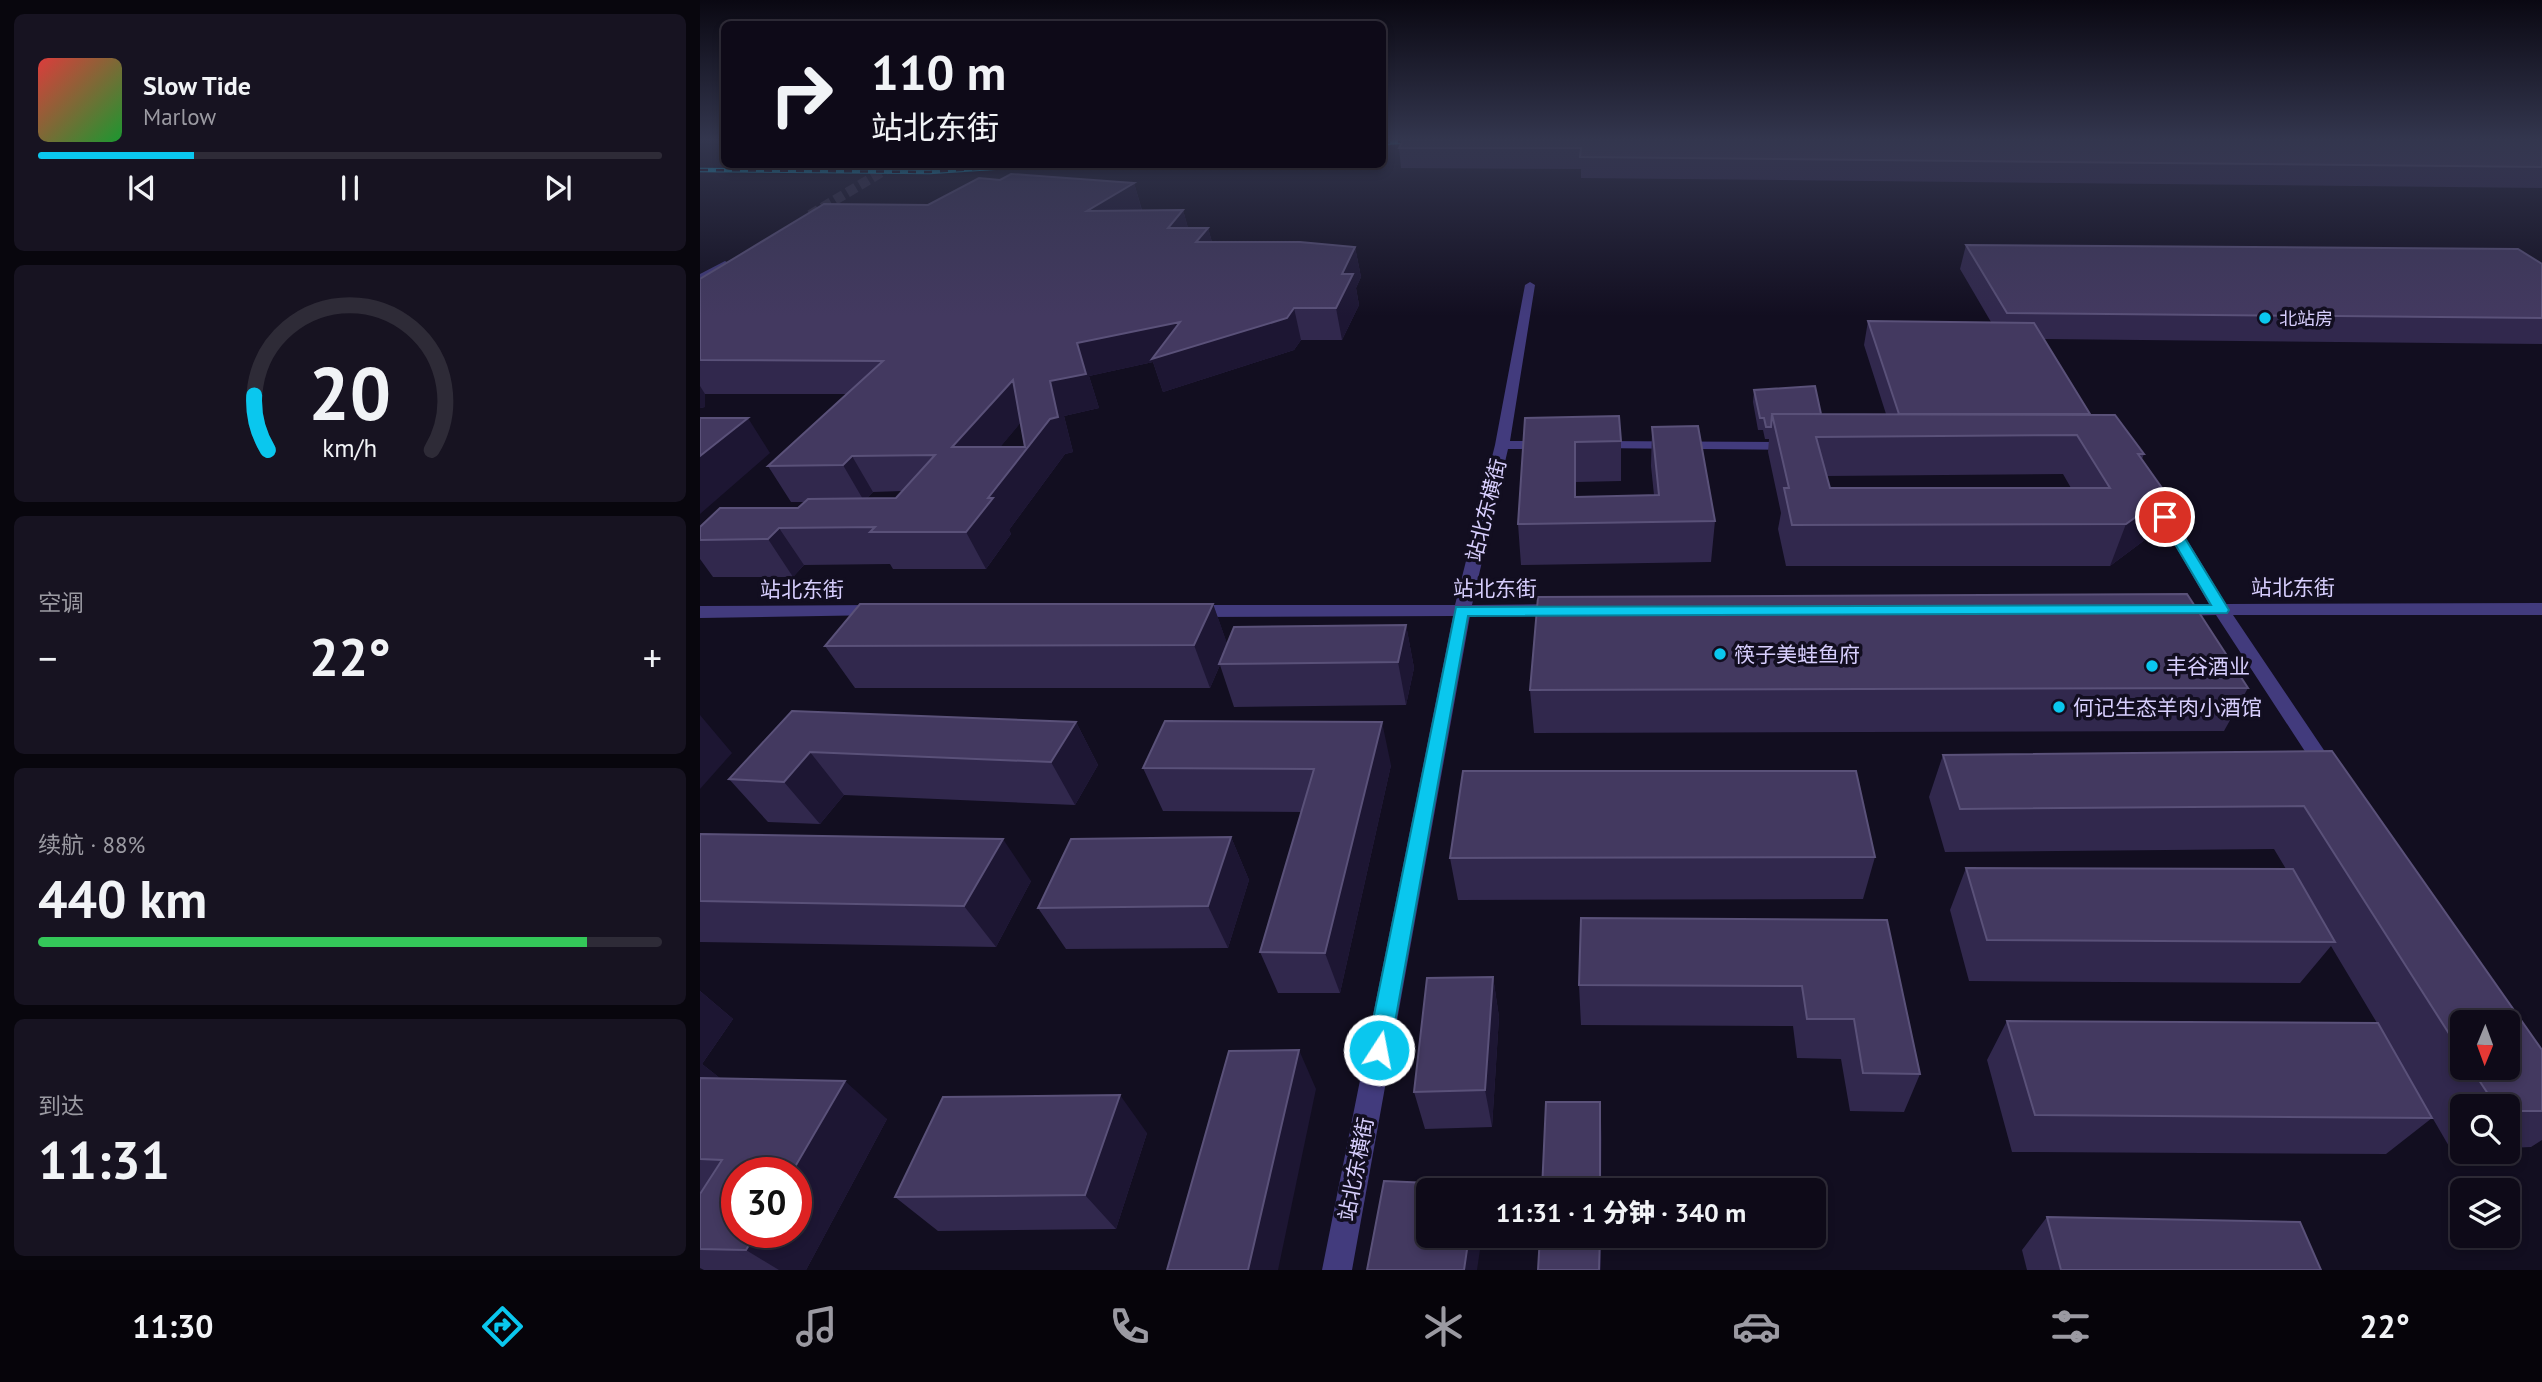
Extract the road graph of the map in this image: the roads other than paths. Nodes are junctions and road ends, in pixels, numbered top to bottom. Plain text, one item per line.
1 (733, 260) edge
2 (700, 279) edge
3 (1530, 285) dead end
4 (1502, 444) junction
5 (1557, 445) edge
6 (1585, 445) edge
7 (1806, 446) edge
8 (2138, 470) edge
9 (2542, 609) edge
10 (1572, 610) edge
11 (2152, 610) edge
12 (2221, 610) junction
13 (894, 611) edge
14 (1171, 611) edge
15 (1462, 611) junction
16 (700, 612) edge
17 (2337, 785) edge
18 (1337, 1270) edge

1 - 2 street
3 - 4 street, 站北东横街
4 - 5 street
4 - 15 street, 站北东横街
6 - 7 street
8 - 12 street
9 - 12 street, 站北东街
10 - 15 street, 站北东街
11 - 12 street, 站北东街
12 - 17 street
13 - 16 street, 站北东街
14 - 15 street, 站北东街
15 - 18 street, 站北东横街

